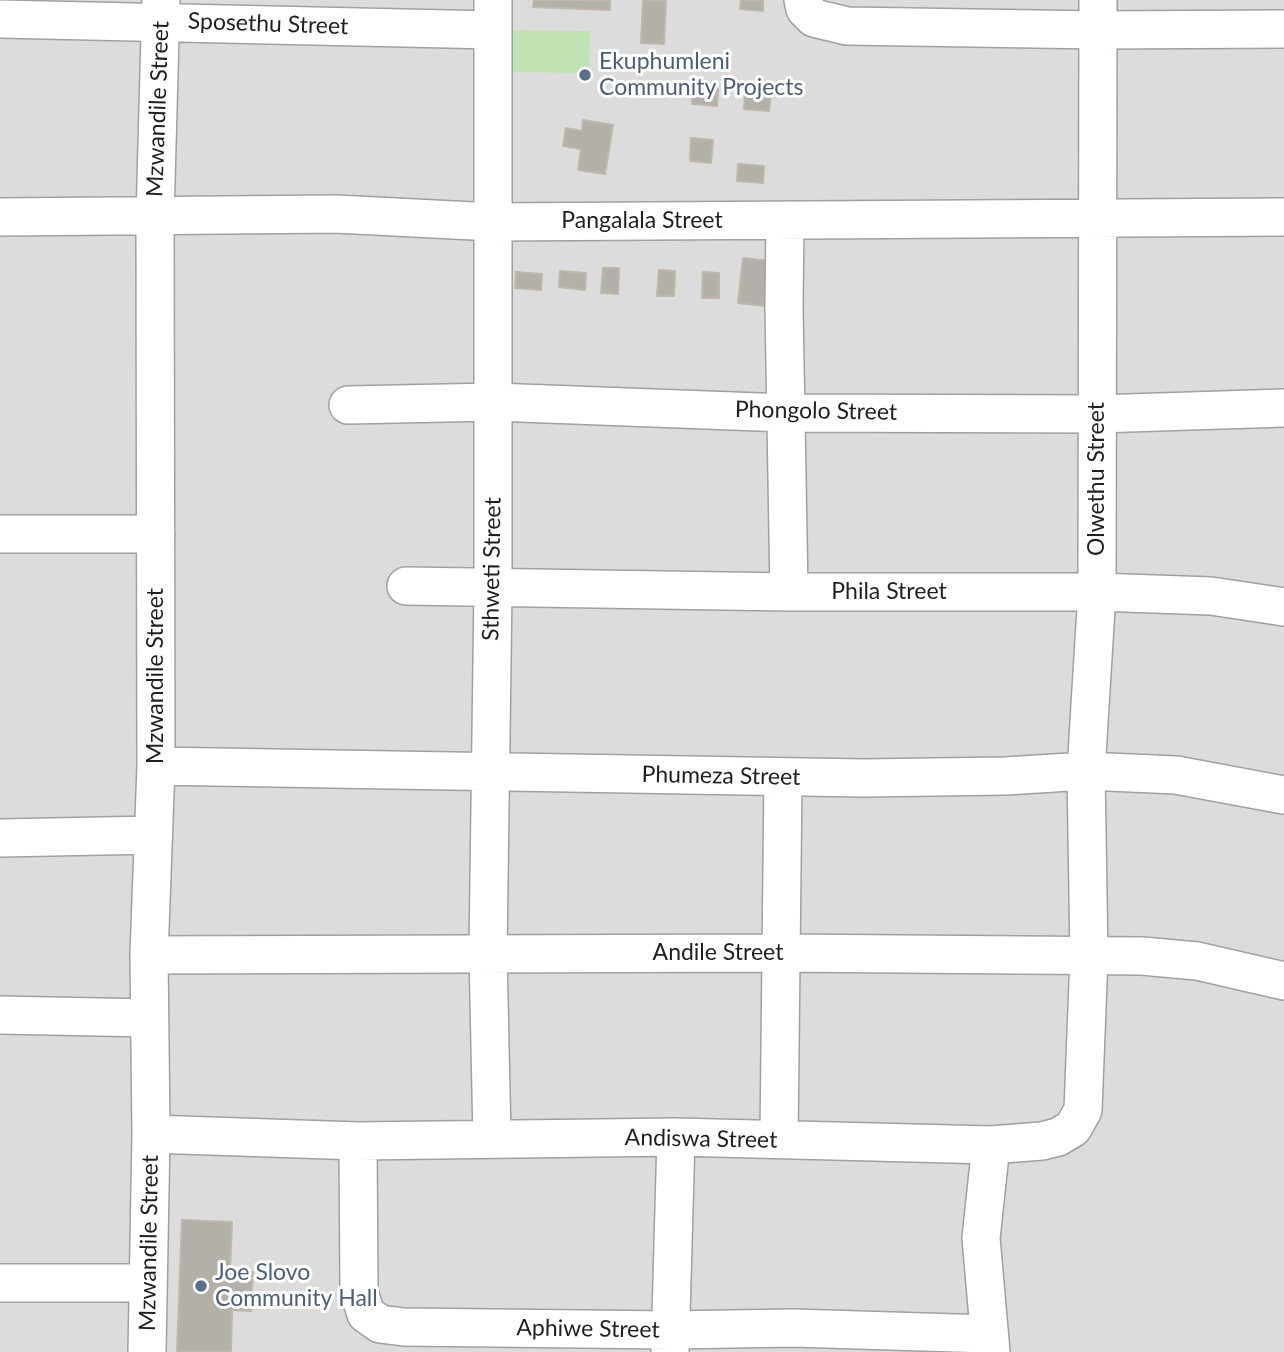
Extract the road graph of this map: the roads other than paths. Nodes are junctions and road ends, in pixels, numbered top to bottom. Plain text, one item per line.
1 (803, 0) edge
2 (161, 10) edge
3 (493, 15) edge
4 (1099, 15) edge
5 (0, 19) edge
6 (1284, 29) edge
7 (0, 217) edge
8 (1284, 217) edge
9 (155, 218) junction
10 (1098, 218) junction
11 (785, 220) junction
12 (493, 222) junction
13 (494, 402) junction
14 (348, 405) dead end
15 (1284, 408) edge
16 (786, 413) junction
17 (1097, 414) junction
18 (0, 534) edge
19 (156, 534) junction
20 (406, 586) dead end
21 (493, 588) junction
22 (789, 592) junction
23 (1097, 592) junction
24 (1284, 607) edge
25 (156, 766) junction
26 (1086, 771) junction
27 (489, 773) junction
28 (783, 777) junction
29 (1284, 795) edge
30 (153, 835) junction
31 (0, 838) edge
32 (488, 953) junction
33 (783, 953) junction
34 (149, 955) junction
35 (1090, 957) junction
36 (1284, 981) edge
37 (0, 1015) edge
38 (149, 1018) junction
39 (151, 1135) junction
40 (676, 1137) junction
41 (492, 1138) junction
42 (779, 1139) junction
43 (359, 1141) junction
44 (991, 1145) junction
45 (0, 1283) edge
46 (147, 1283) junction
47 (671, 1341) edge
48 (990, 1343) edge
49 (147, 1352) edge

1 - 4 street
2 - 3 street, Sposethu Street
2 - 5 street, Sposethu Street
2 - 9 street, Mzwandile Street
3 - 12 street, Sthweti Street
4 - 6 street
4 - 10 street, Olwethu Street
7 - 9 street, Pangalala Street
8 - 10 street, Pangalala Street
9 - 12 street, Pangalala Street
9 - 19 street, Mzwandile Street
10 - 11 street, Pangalala Street
10 - 17 street, Olwethu Street
11 - 12 street, Pangalala Street
11 - 16 street
12 - 13 street, Sthweti Street
13 - 14 street, Phongolo Street
13 - 16 street, Phongolo Street
13 - 21 street, Sthweti Street
15 - 17 street, Phongolo Street
16 - 17 street, Phongolo Street
16 - 22 street
17 - 23 street, Olwethu Street
18 - 19 street
19 - 25 street, Mzwandile Street
20 - 21 street, Phila Street
21 - 22 street, Phila Street
21 - 27 street, Sthweti Street
22 - 23 street, Phila Street
23 - 24 street, Phila Street
23 - 26 street, Olwethu Street
25 - 27 street, Phumeza Street
25 - 30 street, Mzwandile Street
26 - 28 street, Phumeza Street
26 - 29 street, Phumeza Street
26 - 35 street, Olwethu Street
27 - 28 street, Phumeza Street
27 - 32 street, Sthweti Street
28 - 33 street
30 - 31 street
30 - 34 street, Mzwandile Street
32 - 33 street, Andile Street
32 - 34 street, Andile Street
32 - 41 street, Sthweti Street
33 - 35 street, Andile Street
33 - 42 street
34 - 38 street, Mzwandile Street
35 - 36 street, Andile Street
35 - 44 street, Andiswa Street
37 - 38 street
38 - 39 street, Mzwandile Street
39 - 43 street, Andiswa Street
39 - 46 street, Mzwandile Street
40 - 41 street, Andiswa Street
40 - 42 street, Andiswa Street
40 - 47 street
41 - 43 street, Andiswa Street
42 - 44 street, Andiswa Street
43 - 47 street, Aphiwe Street
44 - 48 street
45 - 46 street
46 - 49 street, Mzwandile Street
47 - 48 street, Aphiwe Street

